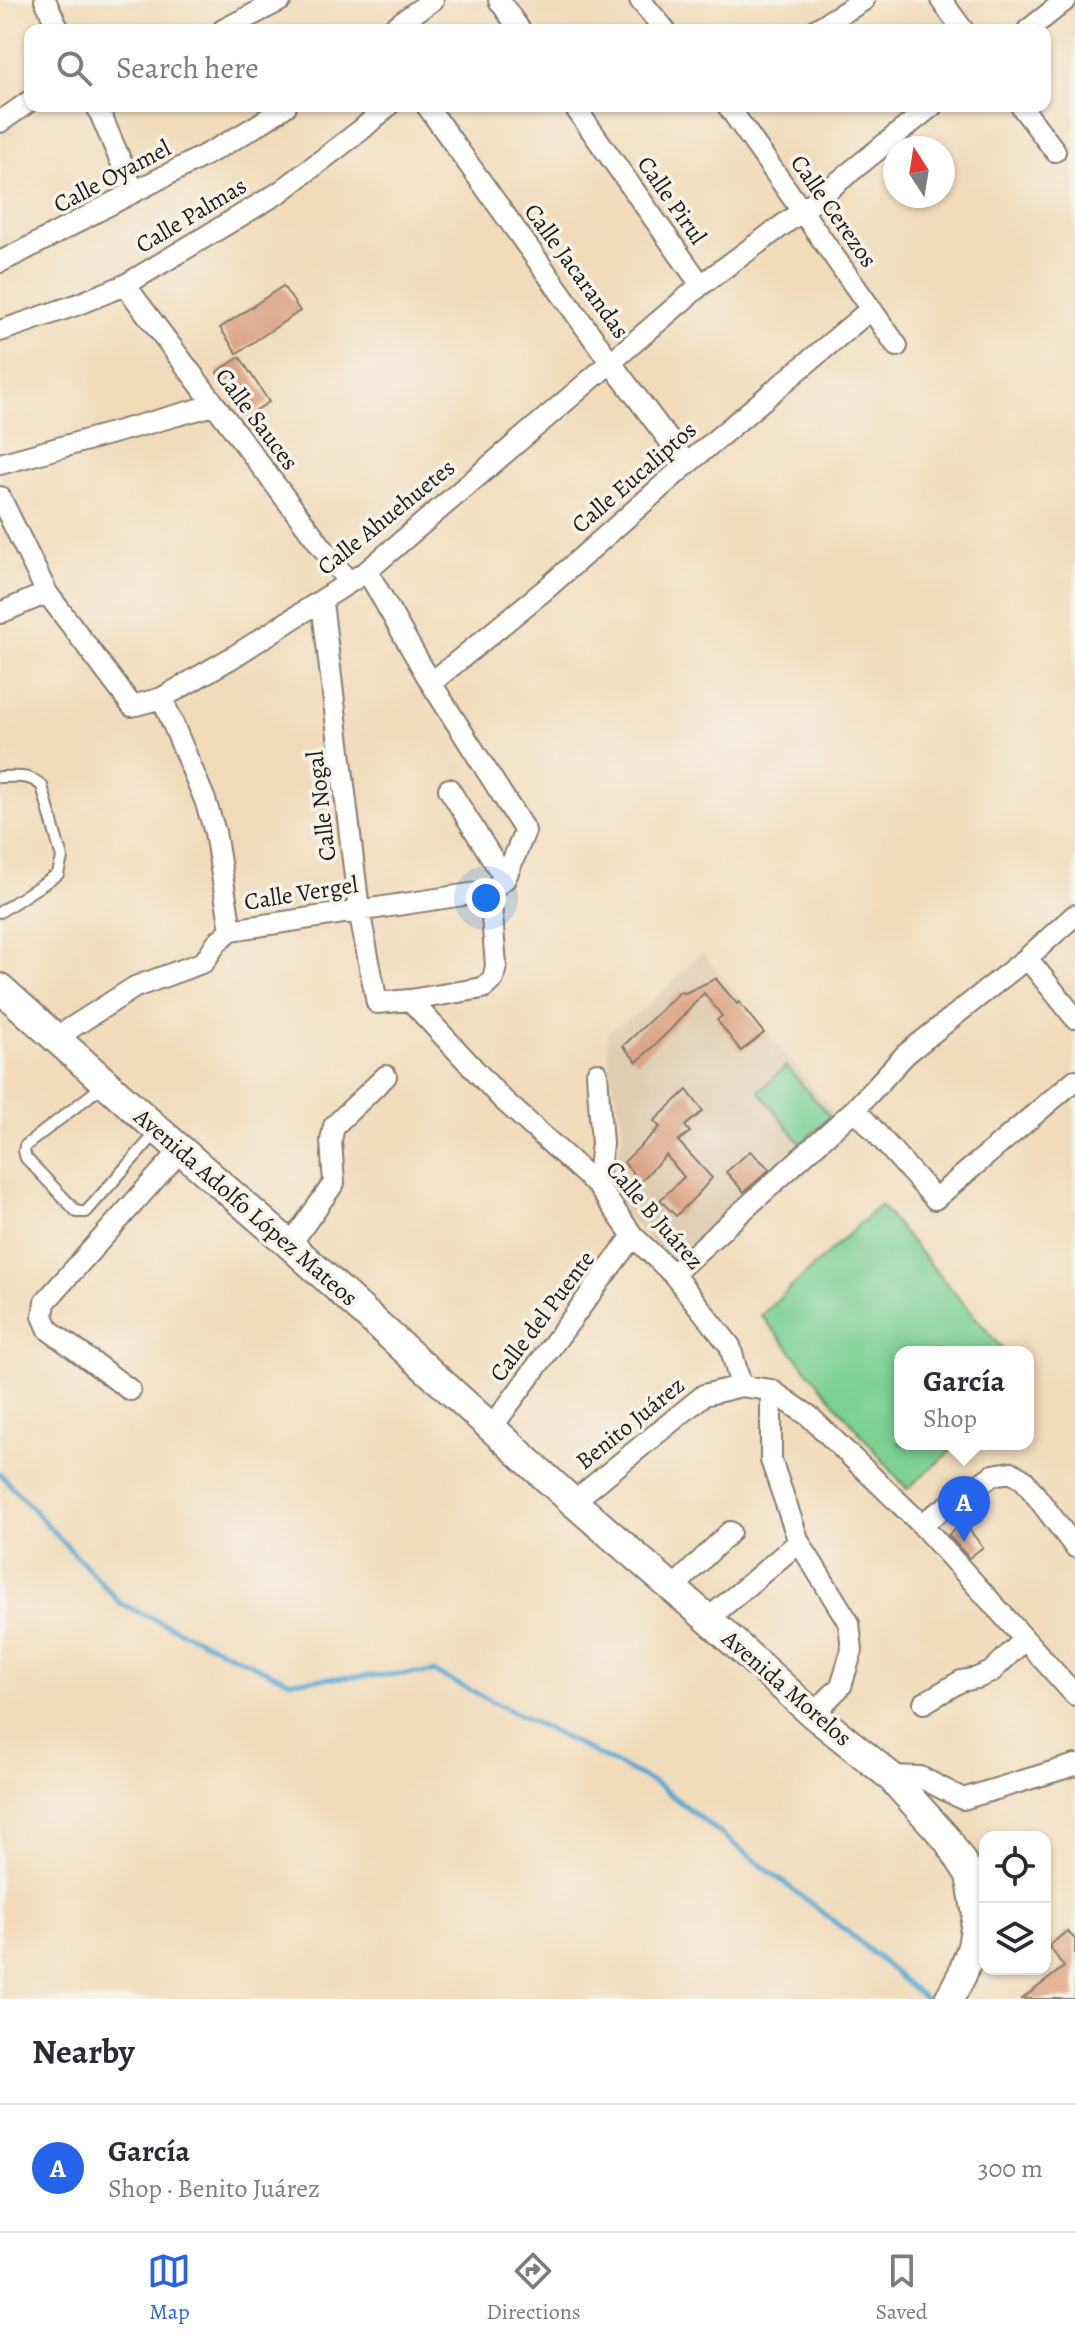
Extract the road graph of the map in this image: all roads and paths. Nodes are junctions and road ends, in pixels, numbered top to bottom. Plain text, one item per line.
1 (45, 0) edge
2 (281, 0) edge
3 (433, 0) edge
4 (499, 0) edge
5 (864, 0) edge
6 (941, 0) edge
7 (1066, 0) edge
8 (650, 3) edge
9 (56, 24) edge
10 (235, 24) edge
11 (399, 24) edge
12 (516, 24) edge
13 (662, 24) edge
14 (825, 24) edge
15 (959, 24) edge
16 (1036, 24) edge
17 (24, 105) edge
18 (100, 112) edge
19 (278, 112) edge
20 (381, 112) edge
21 (431, 112) edge
22 (578, 112) edge
23 (732, 112) edge
24 (925, 112) edge
25 (1026, 112) edge
26 (0, 122) edge
27 (1055, 151) dead end
28 (134, 192) junction
29 (802, 211) junction
30 (0, 262) edge
31 (125, 285) junction
32 (701, 285) junction
33 (871, 309) junction
34 (0, 331) edge
35 (897, 346) dead end
36 (611, 363) junction
37 (214, 405) junction
38 (0, 464) edge
39 (687, 464) junction
40 (0, 497) edge
41 (367, 571) junction
42 (349, 583) junction
43 (47, 593) junction
44 (322, 602) junction
45 (0, 613) edge
46 (431, 683) junction
47 (162, 698) junction
48 (0, 777) edge
49 (449, 789) dead end
50 (498, 885) junction
51 (359, 910) junction
52 (0, 912) edge
53 (1075, 915) edge
54 (231, 930) junction
55 (1027, 958) junction
56 (0, 988) edge
57 (410, 1000) junction
58 (1075, 1018) edge
59 (57, 1037) junction
60 (597, 1073) dead end
61 (386, 1076) dead end
62 (1075, 1080) edge
63 (106, 1083) junction
64 (855, 1109) junction
65 (158, 1130) junction
66 (181, 1150) junction
67 (597, 1185) junction
68 (633, 1236) junction
69 (290, 1245) junction
70 (673, 1274) junction
71 (741, 1386) junction
72 (130, 1390) dead end
73 (771, 1390) junction
74 (492, 1427) junction
75 (573, 1502) junction
76 (921, 1524) junction
77 (730, 1532) dead end
78 (799, 1542) junction
79 (1075, 1547) edge
80 (673, 1588) junction
81 (708, 1619) junction
82 (1024, 1640) junction
83 (1075, 1695) edge
84 (924, 1703) dead end
85 (813, 1714) junction
86 (1075, 1765) edge
87 (890, 1776) junction
88 (955, 1987) edge

1 - 9 street
2 - 10 street
3 - 11 street
4 - 12 street
5 - 14 street
6 - 15 street
7 - 16 street
8 - 13 street
17 - 26 street
18 - 28 street
19 - 28 street, Calle Oyamel
20 - 31 street, Calle Palmas
21 - 36 street, Calle Jacarandas
22 - 32 street, Calle Pirul
23 - 29 street, Calle Cerezos
24 - 29 street, Calle Ahuehuetes
25 - 27 street
28 - 30 street, Calle Oyamel
29 - 32 street, Calle Ahuehuetes
29 - 33 street, Calle Cerezos
31 - 34 street, Calle Palmas
31 - 37 street, Calle Sauces
32 - 36 street, Calle Ahuehuetes
33 - 35 street, Calle Cerezos
33 - 39 street, Calle Eucaliptos
36 - 39 street, Calle Jacarandas
36 - 41 street, Calle Ahuehuetes
37 - 38 street
37 - 42 street, Calle Sauces
39 - 46 street, Calle Eucaliptos
40 - 43 street
41 - 42 street, Calle Ahuehuetes
41 - 46 street
42 - 44 street, Calle Ahuehuetes
43 - 45 street
43 - 47 street, Calle Ahuehuetes
44 - 47 street, Calle Ahuehuetes
44 - 51 street, Calle Nogal
46 - 50 street
47 - 54 street
48 - 52 lane
49 - 50 street
50 - 51 street, Calle Vergel
50 - 57 street
51 - 54 street, Calle Vergel
51 - 57 street, Calle Nogal
53 - 55 street
54 - 59 street, Calle Vergel
55 - 58 street
55 - 64 street
56 - 59 main road, Avenida Adolfo López Mateos
57 - 67 street, Calle B Juárez
59 - 63 main road, Avenida Adolfo López Mateos
60 - 67 street
61 - 69 street
62 - 64 street
63 - 65 main road, Avenida Adolfo López Mateos
63 - 65 lane
64 - 70 street
65 - 66 main road, Avenida Adolfo López Mateos
66 - 69 main road, Avenida Adolfo López Mateos
66 - 72 street
67 - 68 street, Calle B Juárez
68 - 70 street, Calle B Juárez
68 - 74 street, Calle del Puente
69 - 74 main road, Avenida Adolfo López Mateos
70 - 71 street, Calle B Juárez
71 - 73 street, Benito Juárez
71 - 75 street, Benito Juárez
73 - 76 street, Benito Juárez
73 - 78 street
74 - 75 main road, Avenida Morelos
75 - 80 main road, Avenida Morelos
76 - 79 street
76 - 82 street, Benito Juárez
77 - 80 street
78 - 81 street
78 - 85 street
80 - 81 main road, Avenida Morelos
81 - 85 main road, Avenida Morelos
82 - 83 street, Benito Juárez
82 - 84 street
85 - 87 main road, Avenida Morelos
86 - 87 street
87 - 88 main road, Avenida Morelos

